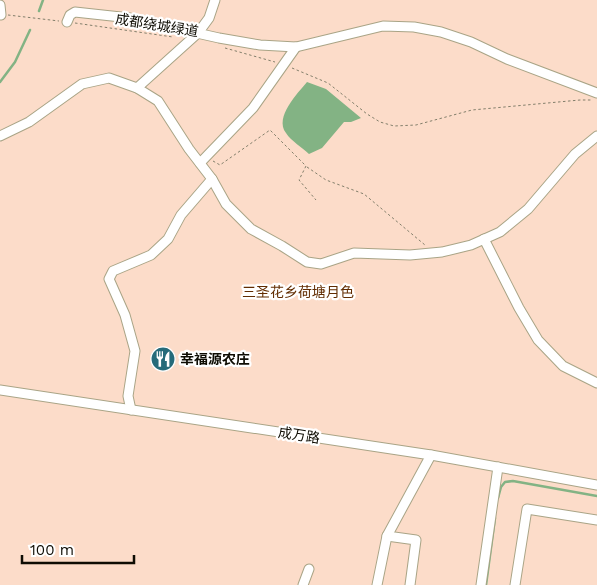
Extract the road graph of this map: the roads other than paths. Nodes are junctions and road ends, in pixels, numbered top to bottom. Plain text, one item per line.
1 (215, 0) edge
2 (0, 5) edge
3 (1, 15) road end
4 (67, 22) road end
5 (198, 33) junction
6 (296, 46) junction
7 (137, 88) junction
8 (597, 93) edge
9 (0, 136) edge
10 (597, 136) edge
11 (200, 163) junction
12 (212, 179) junction
13 (484, 239) junction
14 (597, 383) edge
15 (0, 390) edge
16 (131, 410) junction
17 (430, 455) junction
18 (498, 467) junction
19 (597, 485) edge
20 (597, 520) edge
21 (387, 536) junction
22 (309, 569) dead end
23 (303, 585) edge
24 (377, 585) edge
25 (410, 585) edge
26 (481, 585) edge
27 (515, 585) edge

1 - 5 street
2 - 3 street
4 - 5 street
5 - 6 street
5 - 7 street
6 - 8 street
6 - 11 street
7 - 9 street
7 - 11 street
10 - 13 street
11 - 12 street
12 - 13 street
12 - 16 street
13 - 14 street
15 - 16 street, 成万路
16 - 17 street, 成万路
17 - 18 street, 成万路
17 - 21 street
18 - 19 street, 成万路
18 - 26 street
20 - 27 street
21 - 24 street
21 - 25 street
22 - 23 street

